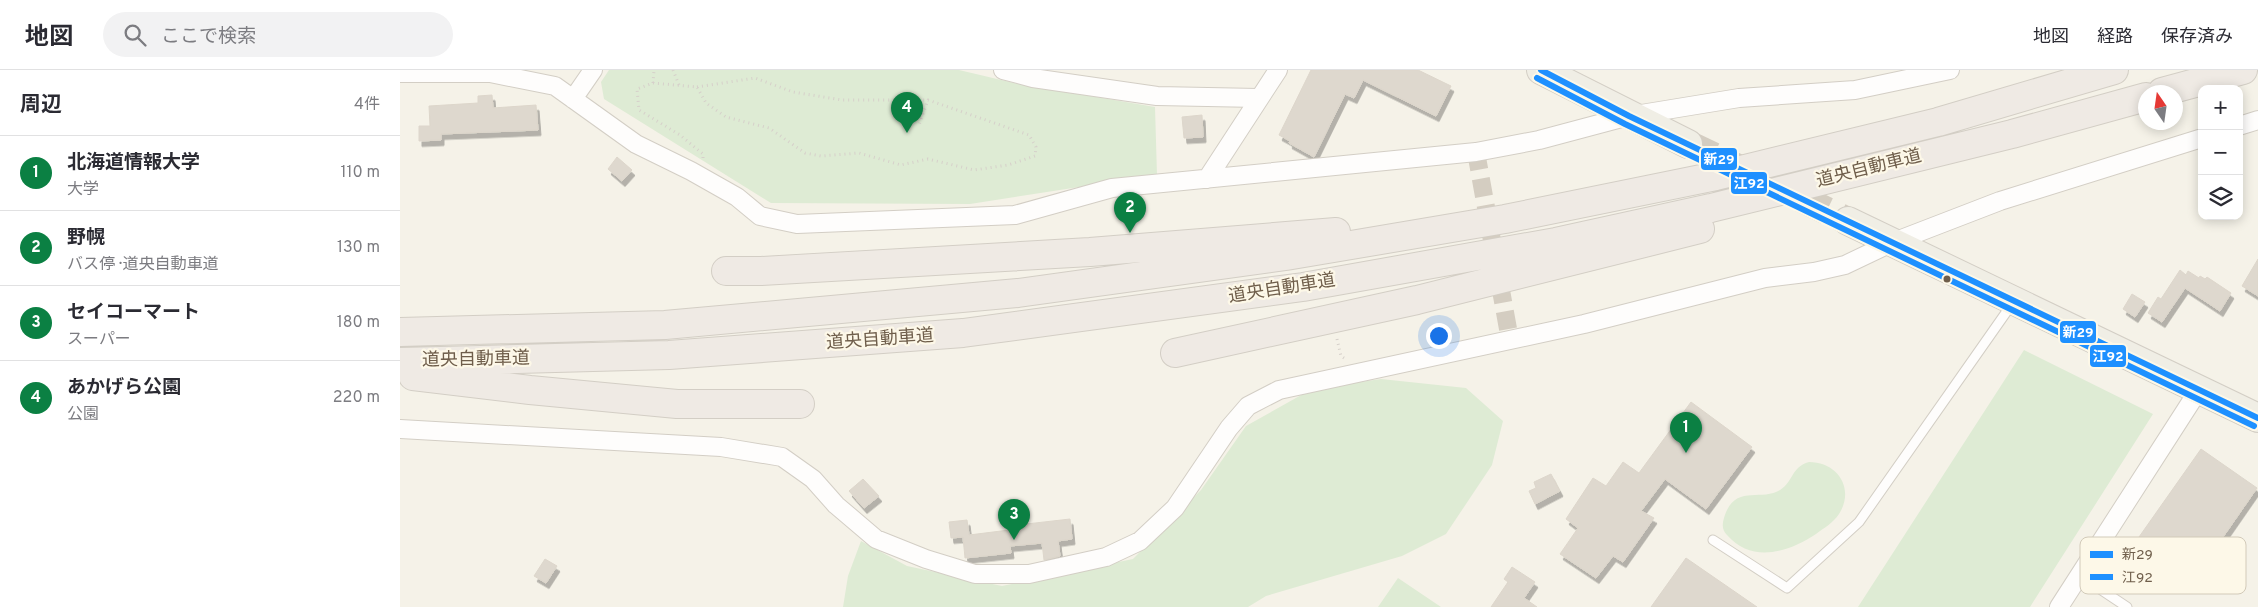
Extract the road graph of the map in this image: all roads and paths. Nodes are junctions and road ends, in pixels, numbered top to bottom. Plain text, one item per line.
1 (593, 70) edge
2 (654, 70) edge
3 (673, 70) edge
4 (1003, 70) edge
5 (1278, 70) edge
6 (1541, 70) edge
7 (1950, 70) edge
8 (2114, 70) edge
9 (2243, 70) edge
10 (400, 73) edge
11 (653, 83) junction
12 (679, 85) junction
13 (2183, 86) edge
14 (697, 87) junction
15 (1258, 98) junction
16 (574, 99) junction
17 (2138, 99) edge
18 (928, 100) junction
19 (1629, 116) junction
20 (2258, 120) edge
21 (919, 125) dead end
22 (2243, 125) edge
23 (2012, 134) junction
24 (2198, 139) edge
25 (1688, 144) tunnel mouth
26 (700, 176) junction
27 (1207, 179) junction
28 (1505, 219) junction
29 (1848, 221) tunnel mouth
30 (1891, 242) junction
31 (726, 271) dead end
32 (2013, 302) junction
33 (400, 332) edge
34 (1336, 336) dead end
35 (1175, 353) dead end
36 (400, 362) edge
37 (1361, 372) junction
38 (400, 374) edge
39 (2198, 390) junction
40 (800, 404) dead end
41 (2258, 418) edge
42 (400, 429) edge
43 (2103, 537) edge
44 (1713, 540) dead end
45 (2079, 575) edge
46 (2108, 594) edge
47 (2059, 607) edge
48 (2127, 607) edge

1 - 16 street
2 - 11 path
3 - 12 path
4 - 15 street
5 - 15 street
6 - 19 main road
7 - 19 street
8 - 28 highway, 道央自動車道
9 - 13 highway
10 - 16 street
11 - 12 path
11 - 26 path
12 - 14 path
14 - 18 path
14 - 18 path
15 - 27 street
16 - 26 street
17 - 23 highway, 道央自動車道
18 - 21 path
19 - 25 main road
19 - 27 street
20 - 22 street
23 - 35 highway
23 - 36 highway, 道央自動車道
24 - 30 street
26 - 27 street
28 - 31 highway
28 - 33 highway, 道央自動車道
29 - 30 main road
30 - 32 main road
30 - 37 street
32 - 39 main road
32 - 44 lane
34 - 37 path
37 - 42 street
38 - 40 highway
39 - 41 main road
39 - 43 street
45 - 47 street
46 - 48 lane

